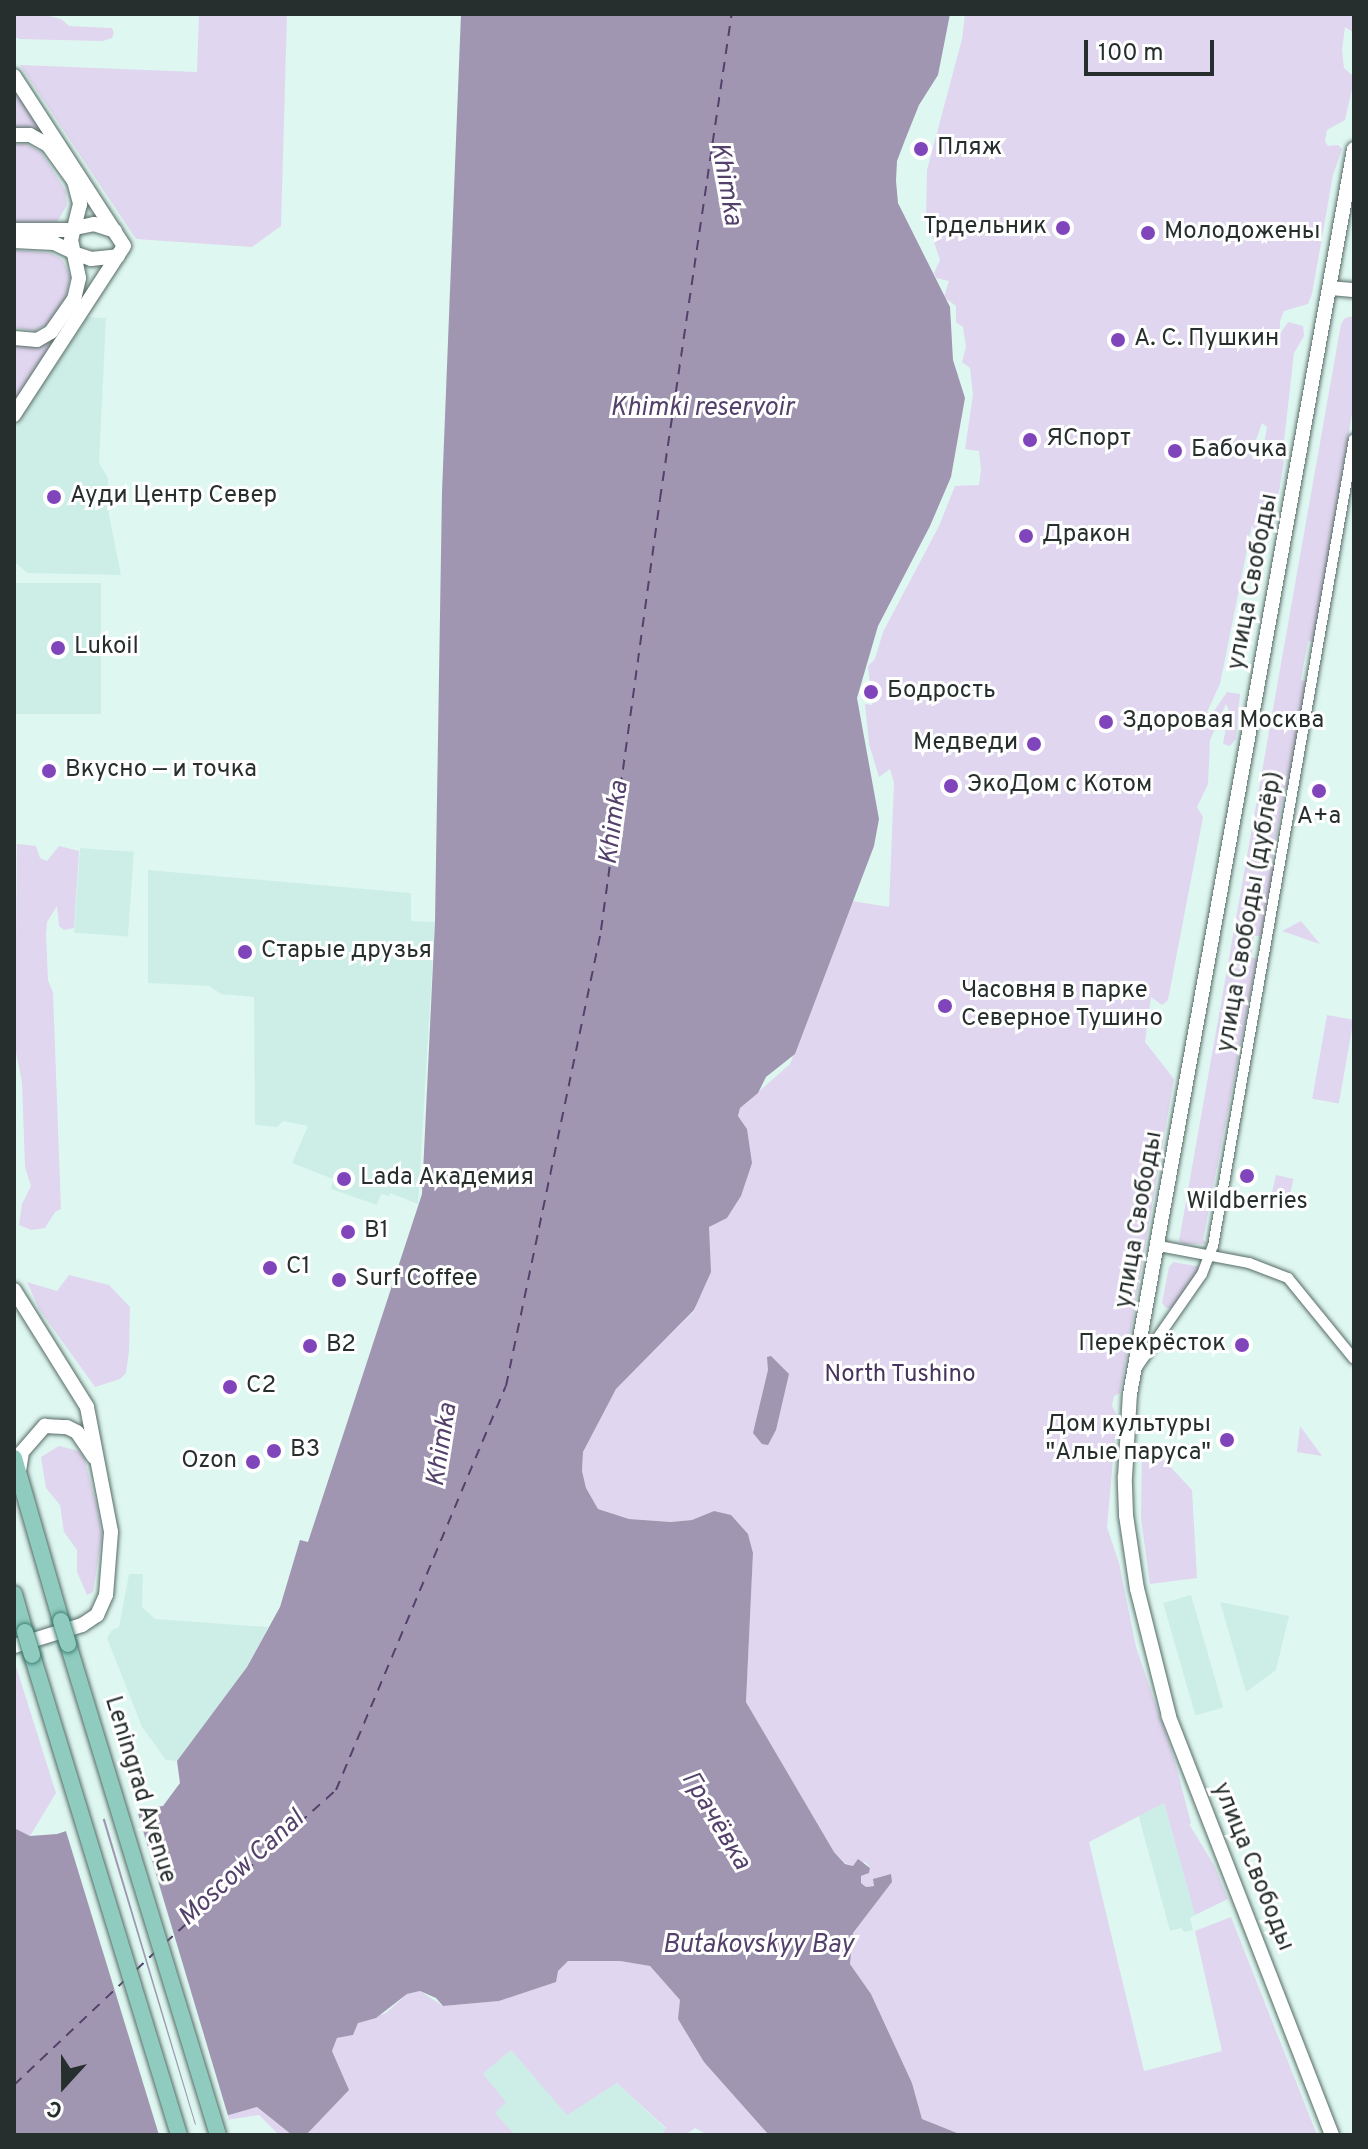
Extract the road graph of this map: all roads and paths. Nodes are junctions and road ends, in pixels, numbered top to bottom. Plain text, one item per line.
1 (14, 76) edge
2 (14, 135) edge
3 (1354, 149) edge
4 (74, 229) junction
5 (14, 230) edge
6 (115, 231) junction
7 (14, 241) edge
8 (74, 253) junction
9 (118, 256) junction
10 (1330, 288) junction
11 (1354, 290) edge
12 (14, 338) edge
13 (14, 415) edge
14 (1354, 439) edge
15 (1159, 1246) junction
16 (1210, 1254) junction
17 (14, 1290) edge
18 (1354, 1359) edge
19 (1135, 1370) junction
20 (14, 1458) edge
21 (100, 1468) junction
22 (19, 1479) junction
23 (14, 1594) edge
24 (14, 1646) edge
25 (179, 2135) edge
26 (218, 2135) edge
27 (1332, 2135) edge

1 - 6 main road
2 - 4 main road
3 - 10 main road, улица Свободы
4 - 5 main road
4 - 6 main road
4 - 8 main road
6 - 9 main road
7 - 8 main road
8 - 9 main road
8 - 12 main road
9 - 13 main road
10 - 11 main road
10 - 15 main road, улица Свободы
14 - 16 street, улица Свободы (дублёр)
15 - 16 street
15 - 19 main road, улица Свободы
16 - 18 street
16 - 19 street, улица Свободы (дублёр)
17 - 21 main road
19 - 27 main road, улица Свободы
20 - 22 main road, Leningrad Avenue
21 - 22 main road
21 - 24 main road
22 - 26 main road, Leningrad Avenue, bridge
23 - 25 main road, bridge

